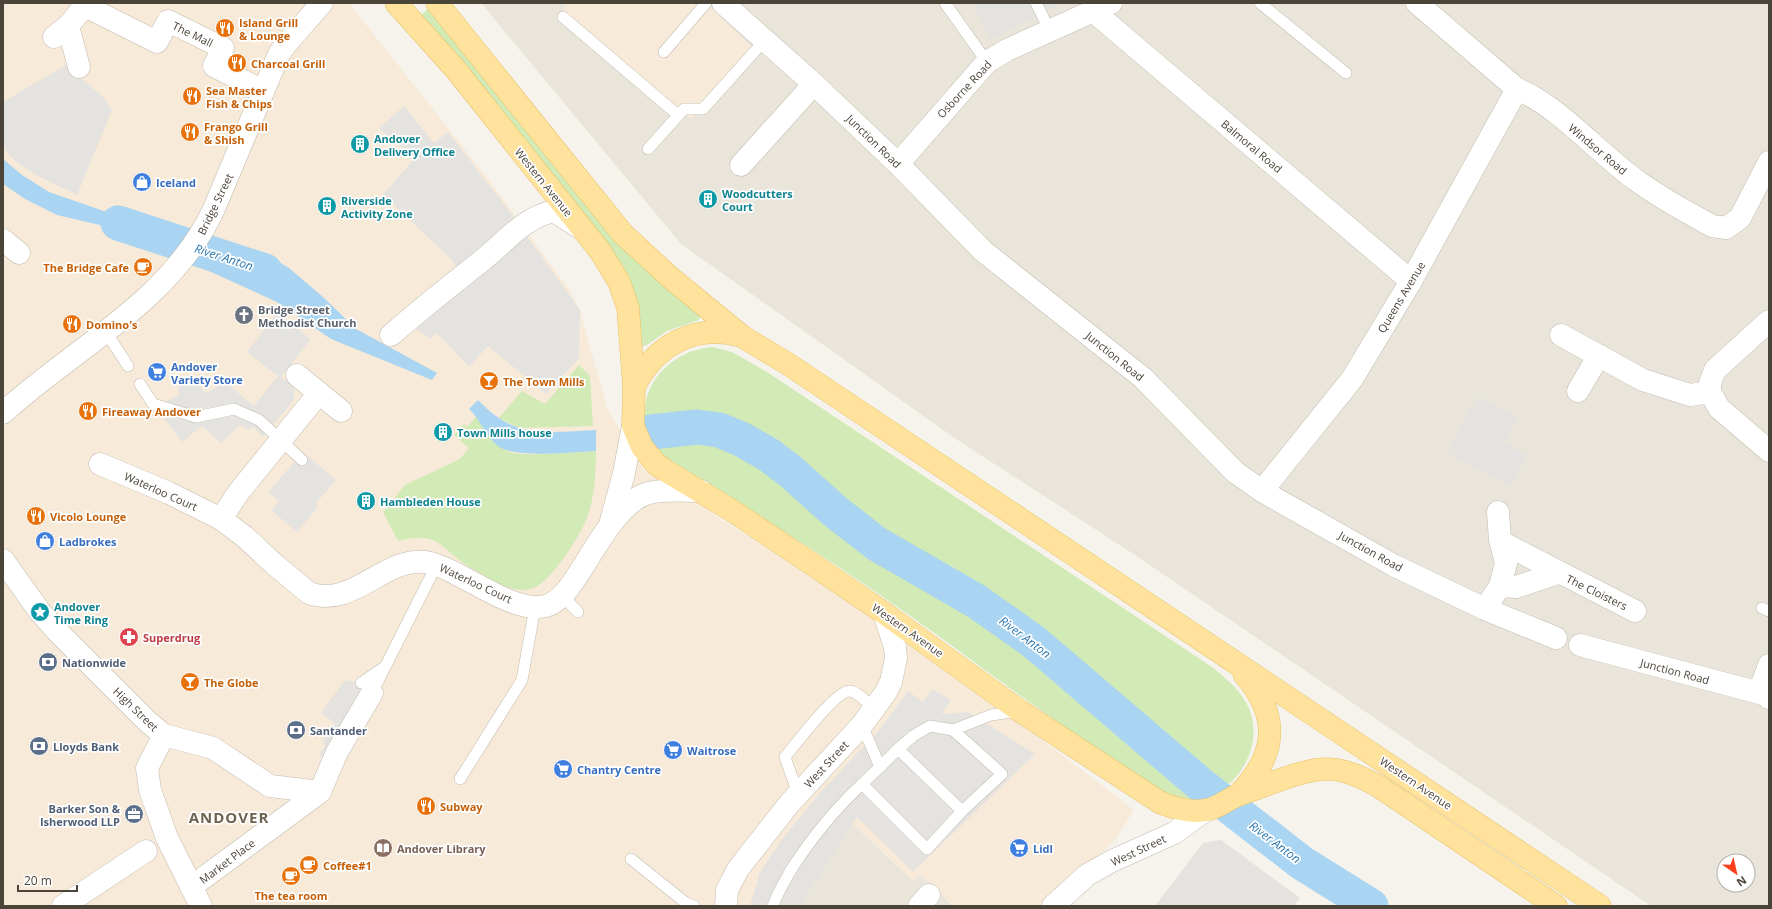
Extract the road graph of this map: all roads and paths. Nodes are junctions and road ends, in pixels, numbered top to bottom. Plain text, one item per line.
1 (322, 3) edge
2 (396, 3) edge
3 (437, 3) edge
4 (706, 3) edge
5 (722, 3) edge
6 (945, 3) edge
7 (1036, 3) edge
8 (1260, 3) edge
9 (1417, 3) edge
10 (86, 4) edge
11 (1102, 7) edge
12 (563, 17) dead end
13 (1050, 31) junction
14 (765, 40) junction
15 (664, 52) dead end
16 (987, 62) junction
17 (78, 67) dead end
18 (1346, 73) dead end
19 (814, 84) junction
20 (1517, 89) junction
21 (263, 91) junction
22 (678, 115) junction
23 (648, 149) dead end
24 (1769, 162) edge
25 (898, 164) junction
26 (741, 166) dead end
27 (533, 168) junction
28 (528, 222) junction
29 (584, 231) junction
30 (1412, 281) junction
31 (1769, 321) edge
32 (106, 332) junction
33 (391, 335) dead end
34 (1561, 335) dead end
35 (743, 337) junction
36 (1598, 355) junction
37 (128, 366) dead end
38 (293, 372) dead end
39 (140, 384) dead end
40 (634, 387) junction
41 (1578, 391) dead end
42 (1710, 392) junction
43 (319, 394) junction
44 (341, 411) dead end
45 (3, 413) edge
46 (633, 426) junction
47 (282, 441) junction
48 (1769, 451) edge
49 (302, 460) dead end
50 (100, 464) dead end
51 (1262, 490) junction
52 (701, 491) junction
53 (1498, 512) dead end
54 (221, 519) junction
55 (608, 529) junction
56 (1501, 542) junction
57 (3, 560) edge
58 (437, 564) junction
59 (1558, 573) junction
60 (1500, 586) junction
61 (565, 593) junction
62 (535, 607) junction
63 (1485, 609) junction
64 (578, 612) dead end
65 (1635, 612) dead end
66 (884, 613) junction
67 (1553, 644) dead end
68 (1580, 645) dead end
69 (1232, 659) junction
70 (1769, 665) edge
71 (367, 688) joint
72 (1768, 696) edge
73 (1020, 711) junction
74 (868, 717) junction
75 (953, 730) junction
76 (164, 735) junction
77 (898, 749) junction
78 (880, 767) junction
79 (460, 779) dead end
80 (862, 784) junction
81 (320, 792) junction
82 (798, 794) junction
83 (1236, 796) junction
84 (1210, 809) junction
85 (962, 811) junction
86 (158, 843) junction
87 (631, 859) dead end
88 (196, 897) edge
89 (63, 906) edge
90 (694, 906) edge
91 (726, 906) edge
92 (773, 906) edge
93 (1053, 906) edge
94 (1556, 906) edge
95 (1600, 906) edge

1 - 21 street, Bridge Street
2 - 27 main road, Western Avenue
3 - 35 main road, Western Avenue
4 - 15 lane
5 - 14 street, Junction Road
6 - 16 lane
7 - 13 lane
8 - 18 lane
9 - 20 street, Windsor Road
10 - 17 street
10 - 21 street, The Mall
11 - 13 street, Osborne Road
11 - 30 street, Balmoral Road
12 - 22 lane
13 - 16 street, Osborne Road
14 - 19 street, Junction Road
14 - 22 lane
16 - 25 street, Osborne Road
19 - 25 street, Junction Road
19 - 26 street
20 - 24 street, Windsor Road
20 - 30 street, Queens Avenue
21 - 32 street, Bridge Street
22 - 23 lane
25 - 51 street, Junction Road
27 - 28 street
27 - 29 main road, Western Avenue
28 - 29 street
28 - 33 street
29 - 40 main road, Western Avenue
30 - 51 street, Queens Avenue
31 - 42 street
32 - 37 lane
32 - 45 street, Bridge Street
34 - 36 street
35 - 40 main road, Western Avenue
35 - 69 main road, Western Avenue
36 - 41 street
36 - 42 street
38 - 43 street
39 - 47 lane
40 - 46 main road, Western Avenue
42 - 48 street
43 - 44 street
43 - 47 street
46 - 52 main road, Western Avenue
46 - 55 street
47 - 49 lane
47 - 54 street
50 - 54 street, Waterloo Court
51 - 63 street, Junction Road
52 - 55 street
52 - 66 main road, Western Avenue
53 - 56 street
54 - 58 street, Waterloo Court
55 - 61 street
56 - 59 street, The Cloisters
56 - 60 street
57 - 76 street, High Street
58 - 62 street, Waterloo Court
58 - 71 lane
59 - 60 street, The Cloisters
59 - 65 street, The Cloisters
60 - 63 street
61 - 62 street
61 - 64 lane
62 - 79 lane
63 - 67 street, Junction Road
66 - 73 main road, Western Avenue
66 - 74 street, West Street
68 - 72 street, Junction Road
69 - 83 main road, Western Avenue
69 - 95 main road, Western Avenue
70 - 72 street
71 - 81 street
73 - 75 lane
73 - 84 main road, Western Avenue
74 - 78 lane
74 - 82 street, West Street
74 - 82 lane
75 - 77 lane
75 - 85 lane
76 - 81 street
76 - 86 street, High Street
77 - 78 lane
77 - 85 lane
78 - 80 lane
80 - 85 lane
80 - 92 lane
81 - 88 street, Market Place
82 - 91 street, West Street
83 - 84 main road, Western Avenue
83 - 94 main road, Western Avenue
84 - 93 street, West Street
86 - 88 street, High Street
86 - 89 street
87 - 90 lane

